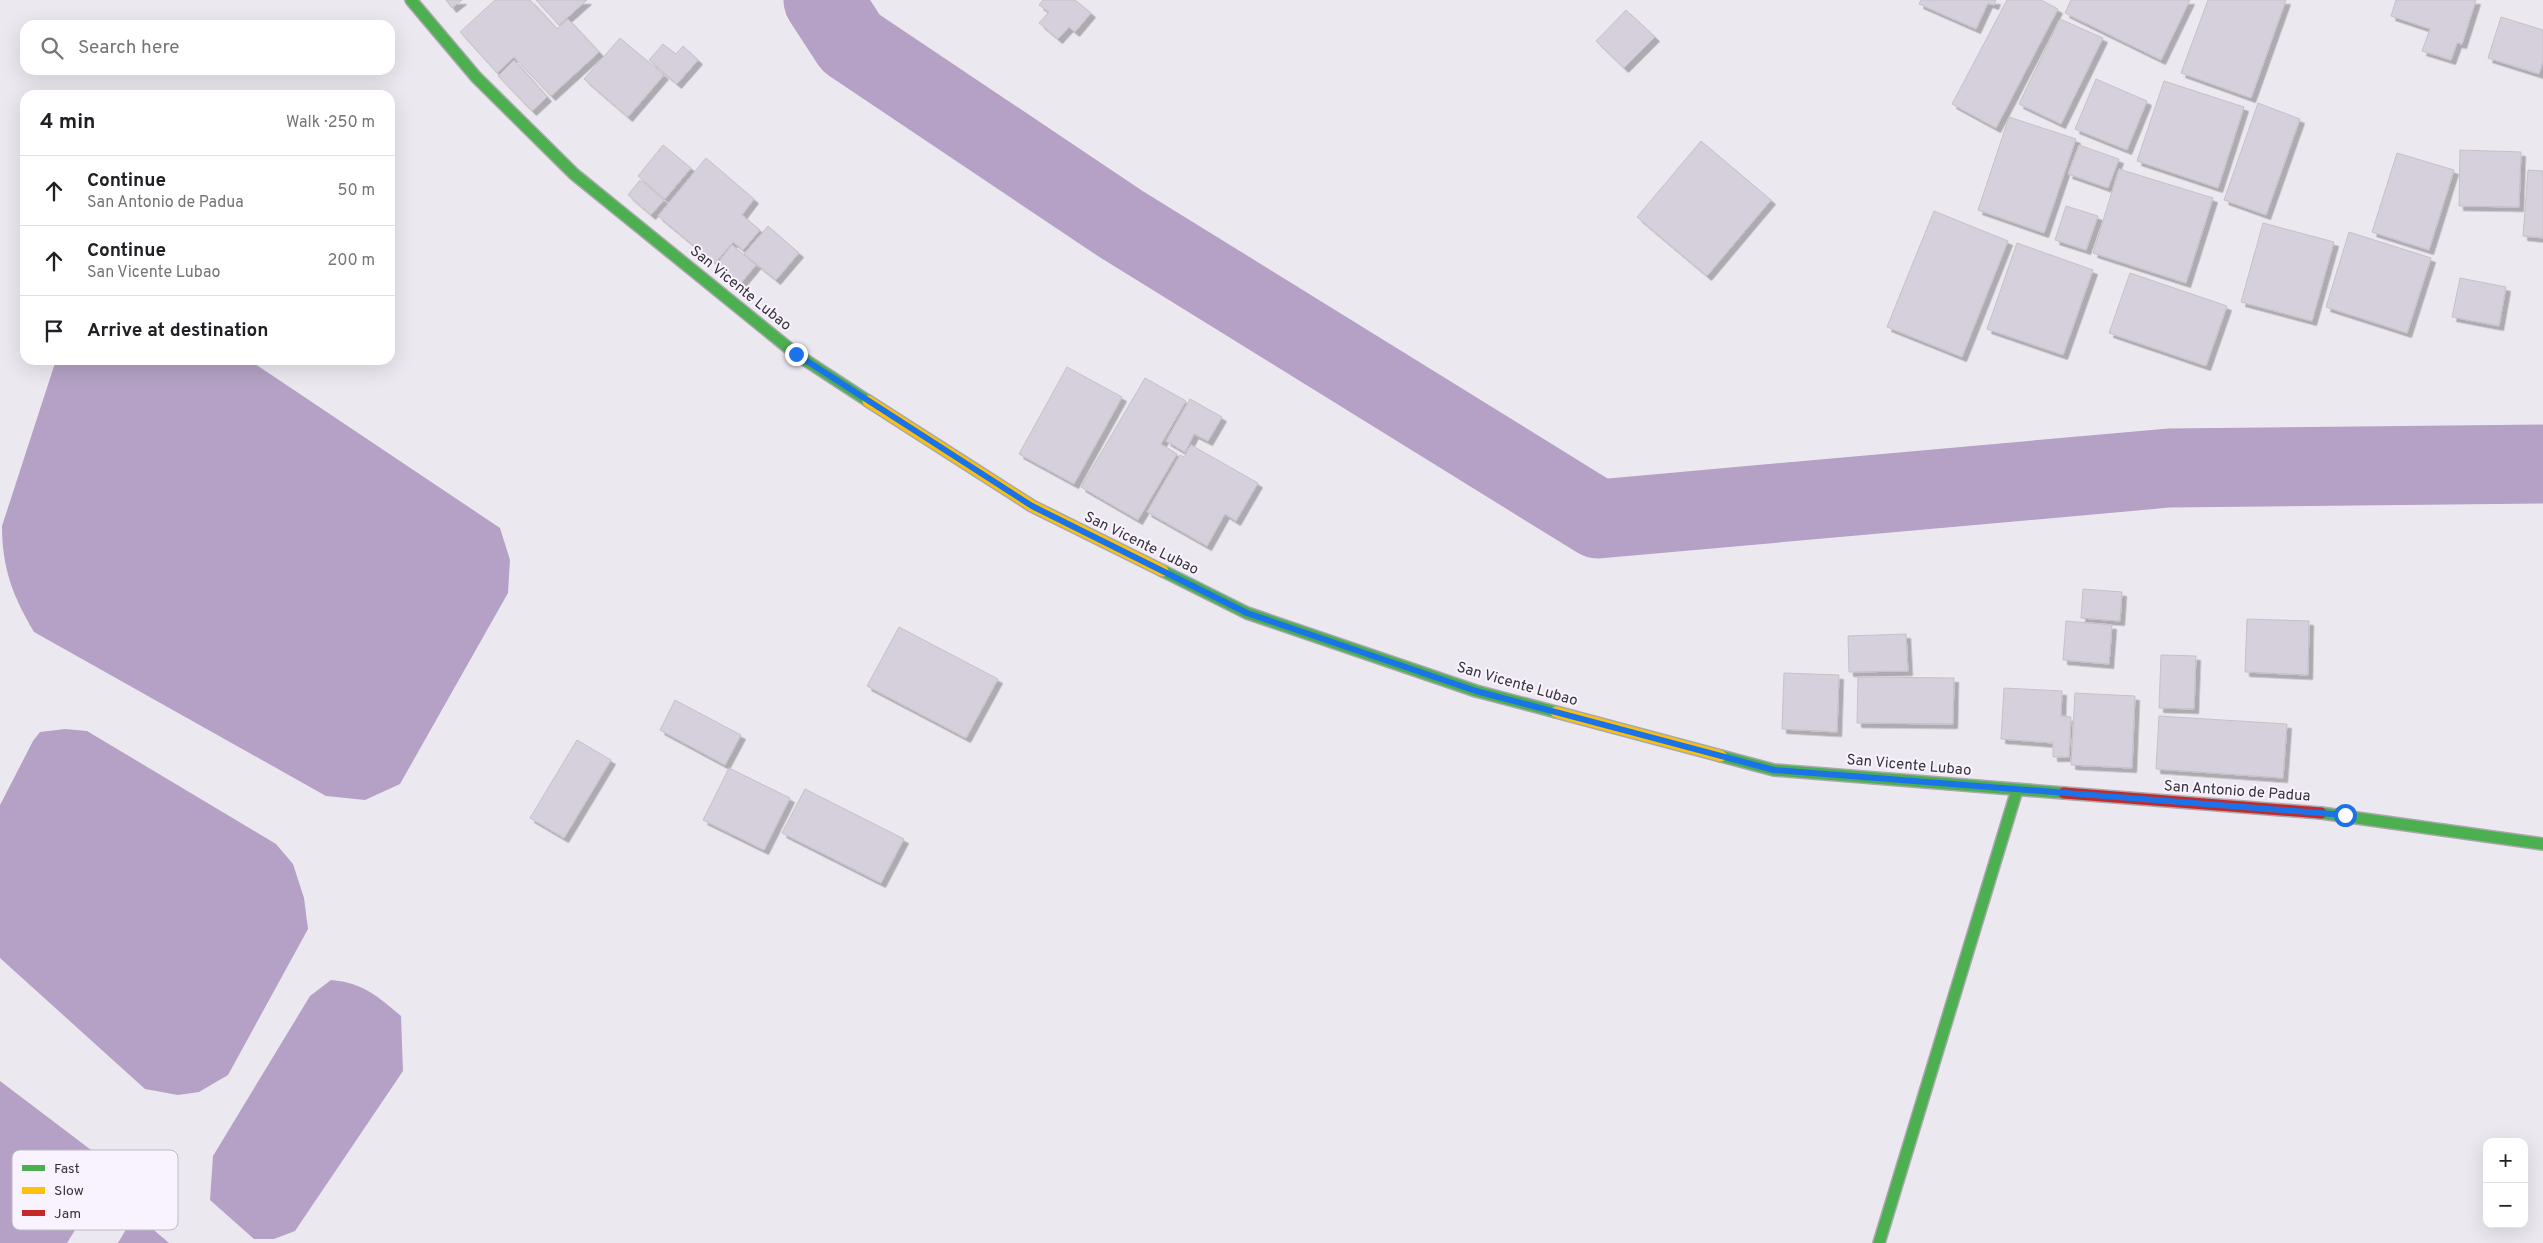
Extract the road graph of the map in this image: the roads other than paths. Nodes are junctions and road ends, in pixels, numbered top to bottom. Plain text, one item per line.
1 (412, 0) edge
2 (2017, 790) junction
3 (2543, 844) edge
4 (1879, 1243) edge

1 - 2 street, San Vicente Lubao
2 - 3 street, San Antonio de Padua
2 - 4 street

